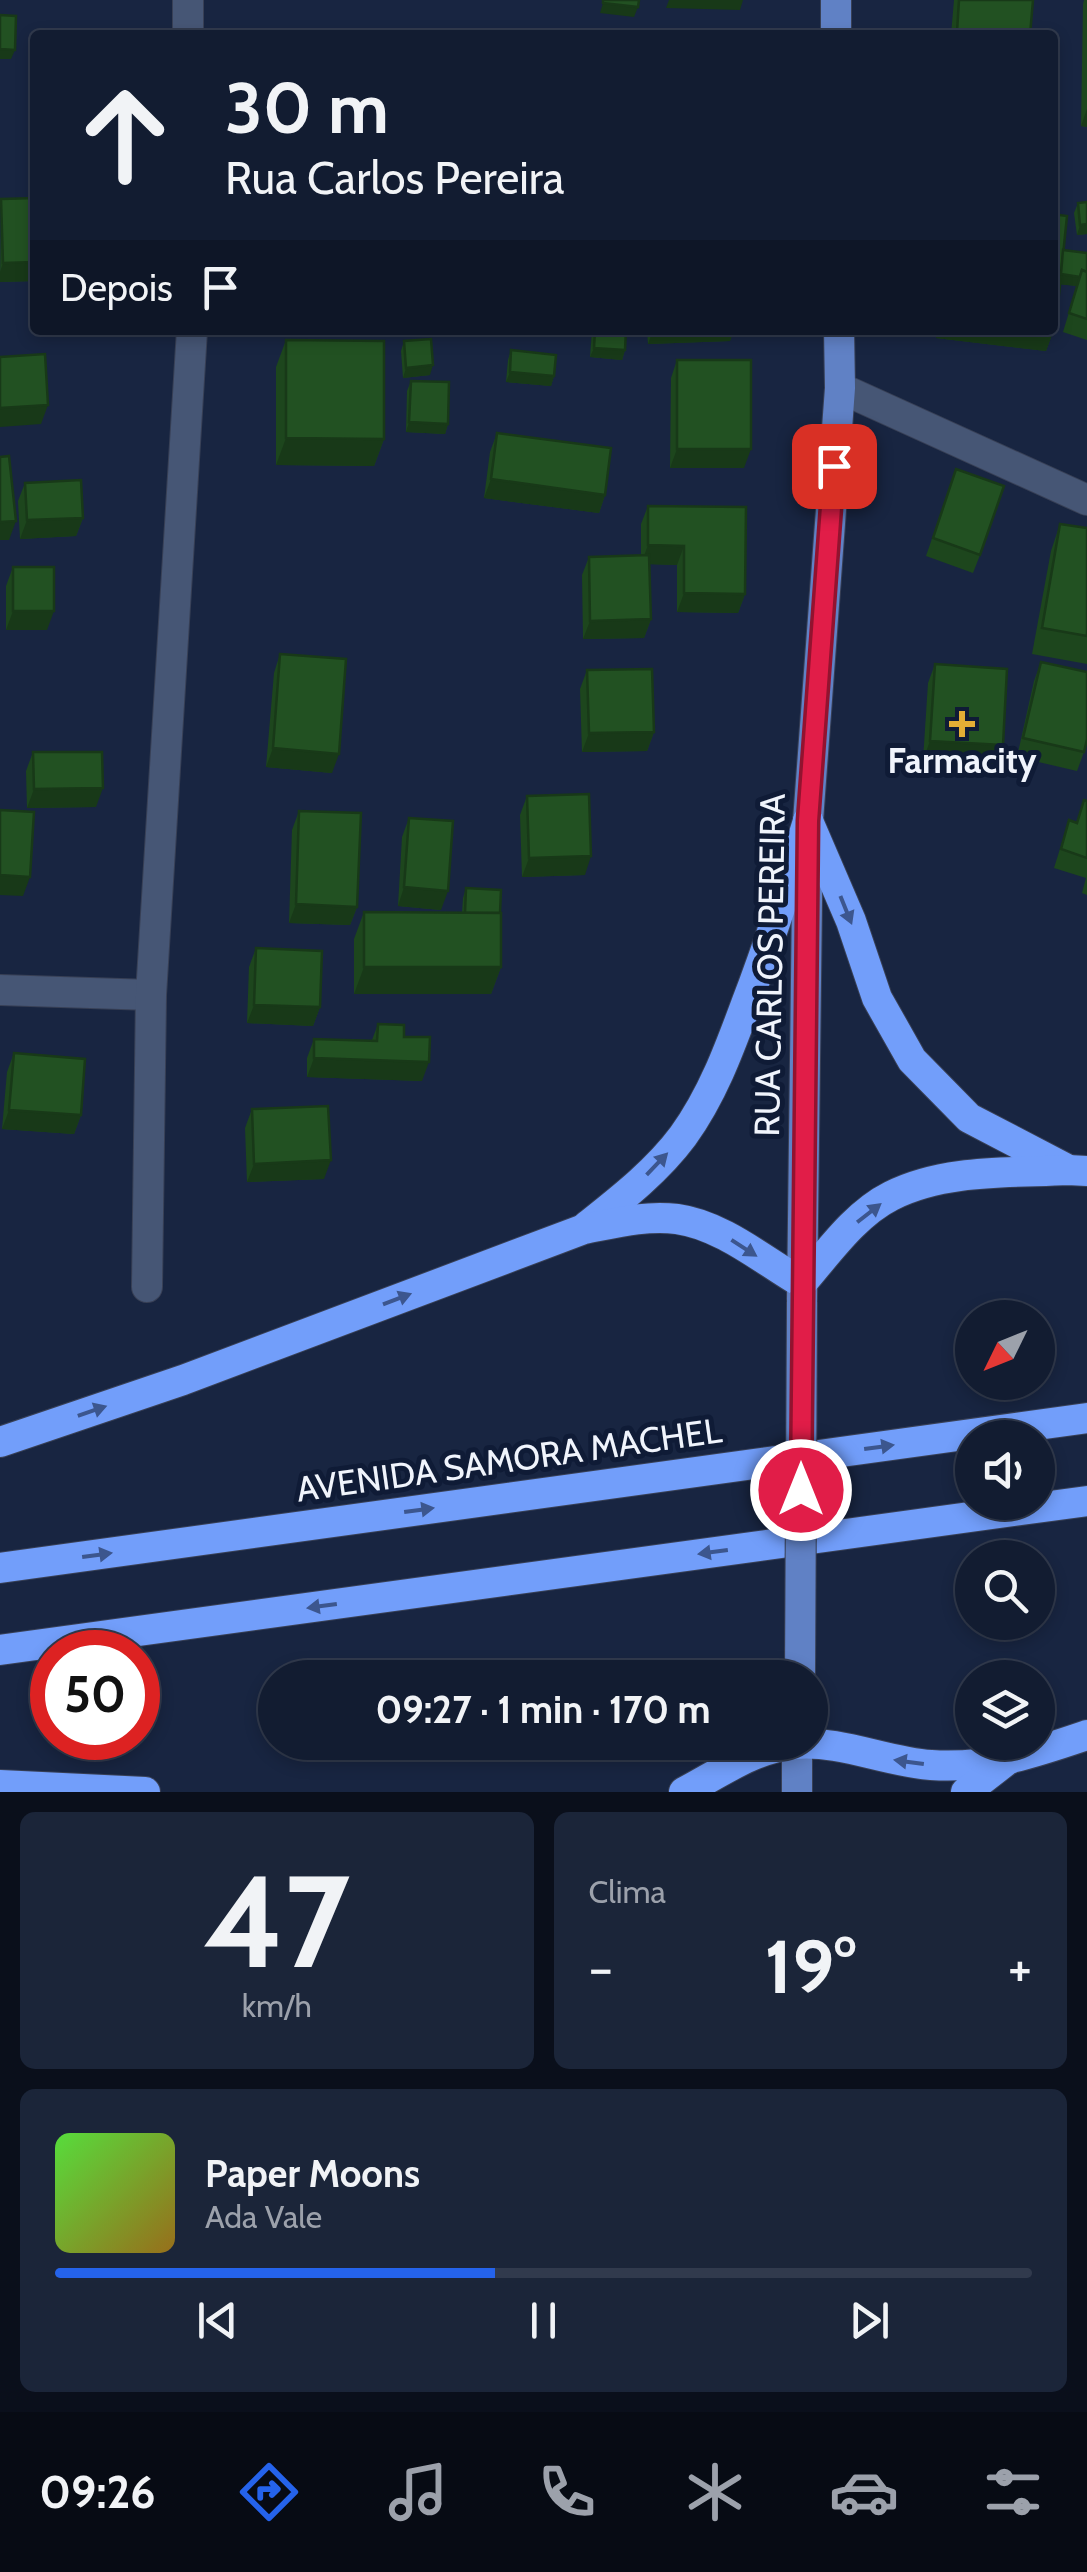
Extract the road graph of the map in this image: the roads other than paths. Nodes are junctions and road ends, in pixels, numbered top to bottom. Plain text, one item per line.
1 (188, 0) edge
2 (836, 0) edge
3 (188, 30) edge
4 (836, 30) edge
5 (192, 335) edge
6 (839, 335) edge
7 (840, 388) junction
8 (1087, 500) edge
9 (808, 821) junction
10 (0, 990) edge
11 (151, 995) junction
12 (1078, 1170) edge
13 (584, 1229) junction
14 (147, 1288) dead end
15 (802, 1293) junction
16 (1087, 1418) edge
17 (0, 1442) edge
18 (1087, 1501) edge
19 (0, 1568) edge
20 (0, 1650) edge
21 (800, 1660) edge
22 (1087, 1735) edge
23 (828, 1746) edge
24 (741, 1760) edge
25 (797, 1760) edge
26 (1006, 1762) junction
27 (0, 1786) edge
28 (108, 1791) edge
29 (145, 1792) edge
30 (684, 1792) edge
31 (797, 1792) edge
32 (966, 1792) edge

1 - 3 street
2 - 4 main road
5 - 11 street
6 - 7 main road, RUA CARLOS PEREIRA
7 - 8 street
7 - 9 main road, RUA CARLOS PEREIRA
9 -> 12 highway
13 -> 9 highway
9 - 15 main road, RUA CARLOS PEREIRA
10 - 11 street
11 - 14 street
15 -> 12 highway
13 -> 15 highway
17 -> 13 highway
15 - 21 main road, RUA CARLOS PEREIRA, bridge
19 -> 16 highway, AVENIDA SAMORA MACHEL
18 -> 20 highway
22 - 26 highway
26 -> 23 highway
24 - 30 highway
25 - 31 main road
26 - 32 highway
27 - 28 highway
28 - 29 highway

